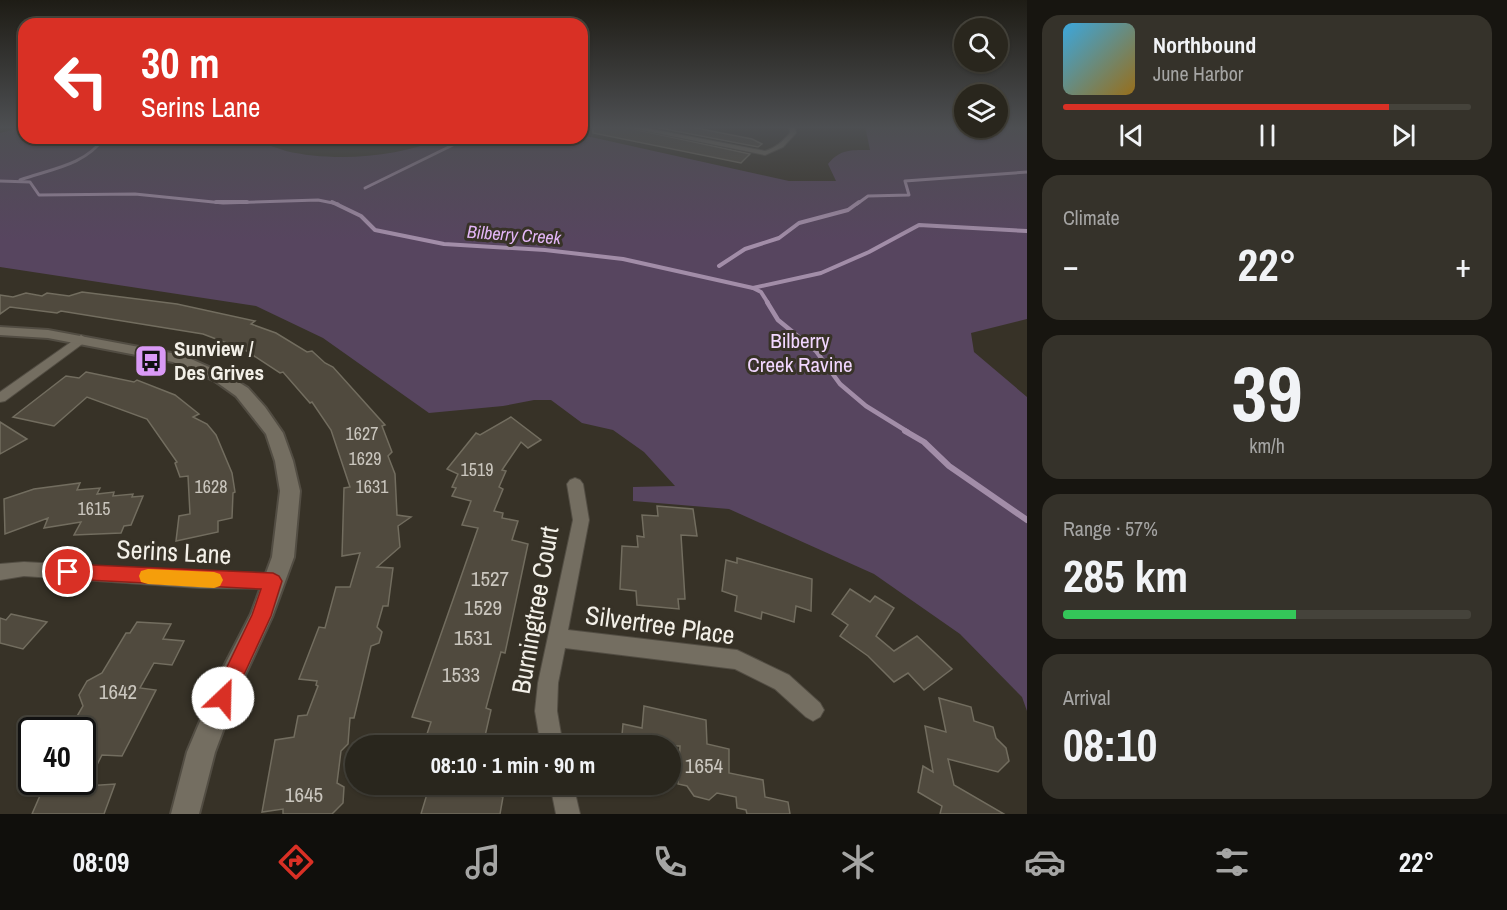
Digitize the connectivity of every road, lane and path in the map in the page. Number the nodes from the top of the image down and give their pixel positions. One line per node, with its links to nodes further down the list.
1 (0, 331): 2 (street)
2 (81, 339): 3 (street); 6 (street)
3 (0, 398)
4 (575, 484): 7 (street, Burningtree Court)
5 (0, 572): 6 (street, Serins Lane)
6 (273, 581): 11 (street)
7 (557, 638): 8 (street, Silvertree Place); 9 (street, Burningtree Court)
8 (813, 710)
9 (550, 735)
10 (564, 795): 12 (street)
11 (185, 814)
12 (568, 814)

